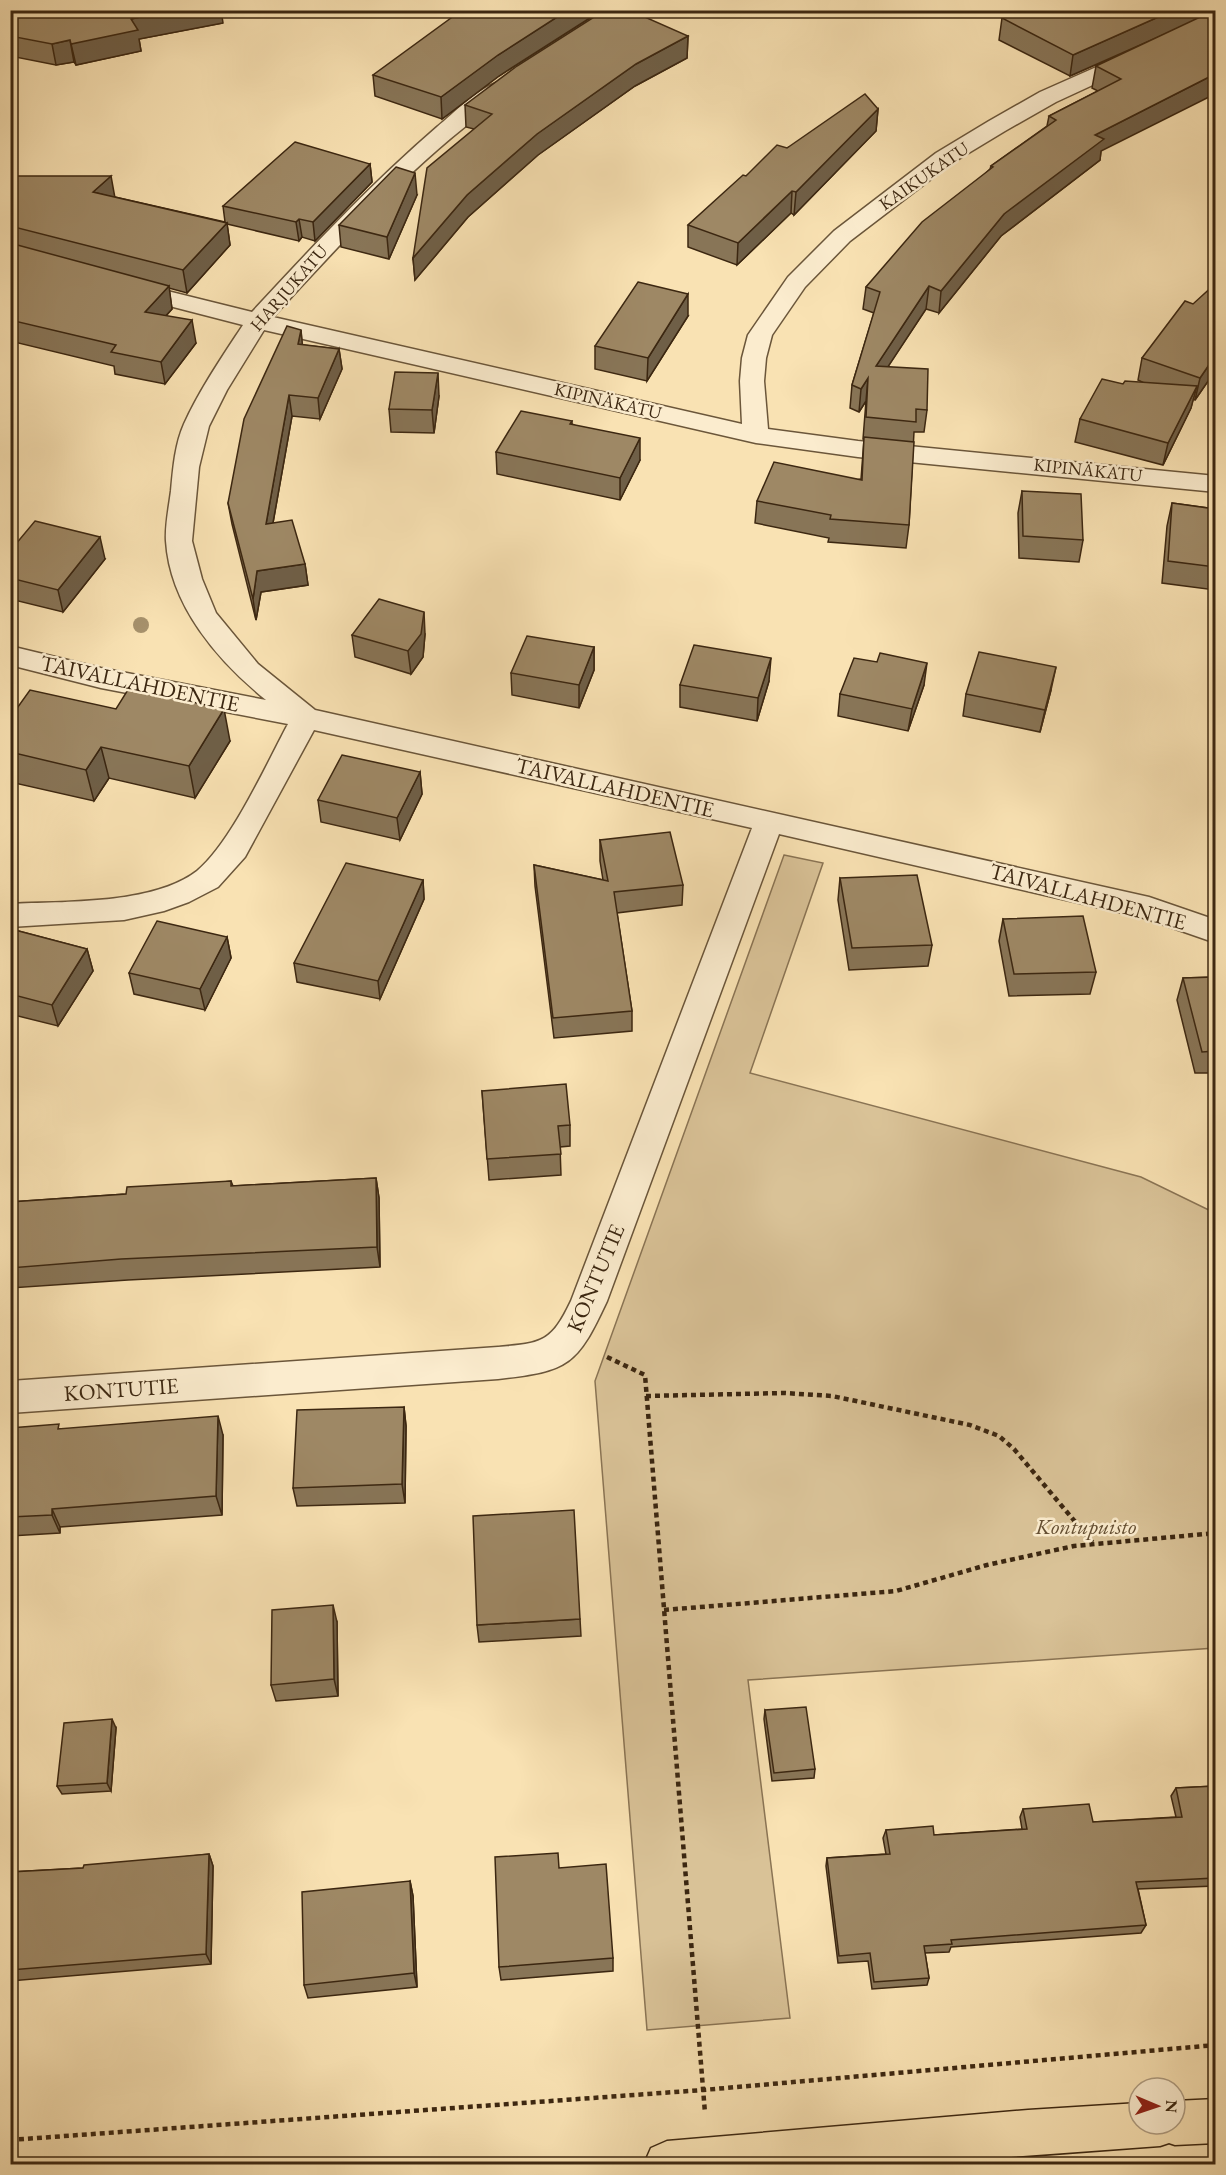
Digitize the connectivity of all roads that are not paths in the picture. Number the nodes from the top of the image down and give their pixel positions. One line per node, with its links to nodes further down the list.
1 (1215, 20): 5 (street, KAIKUKATU)
2 (520, 75): 4 (street, HARJUKATU)
3 (108, 283): 4 (street, KIPINÄKATU)
4 (257, 321): 5 (street, KIPINÄKATU); 8 (street, HARJUKATU)
5 (756, 435): 6 (street, KIPINÄKATU)
6 (1215, 484)
7 (10, 655): 8 (street, TAIVALLAHDENTIE)
8 (306, 718): 9 (street, TAIVALLAHDENTIE); 10 (street)
9 (769, 822): 11 (street, TAIVALLAHDENTIE); 12 (street, KONTUTIE)
10 (10, 916)
11 (1215, 932)
12 (10, 1397)
13 (1215, 2121): 14 (main road)
14 (1187, 2122)
15 (1127, 2126): 16 (main road)
16 (688, 2163)

